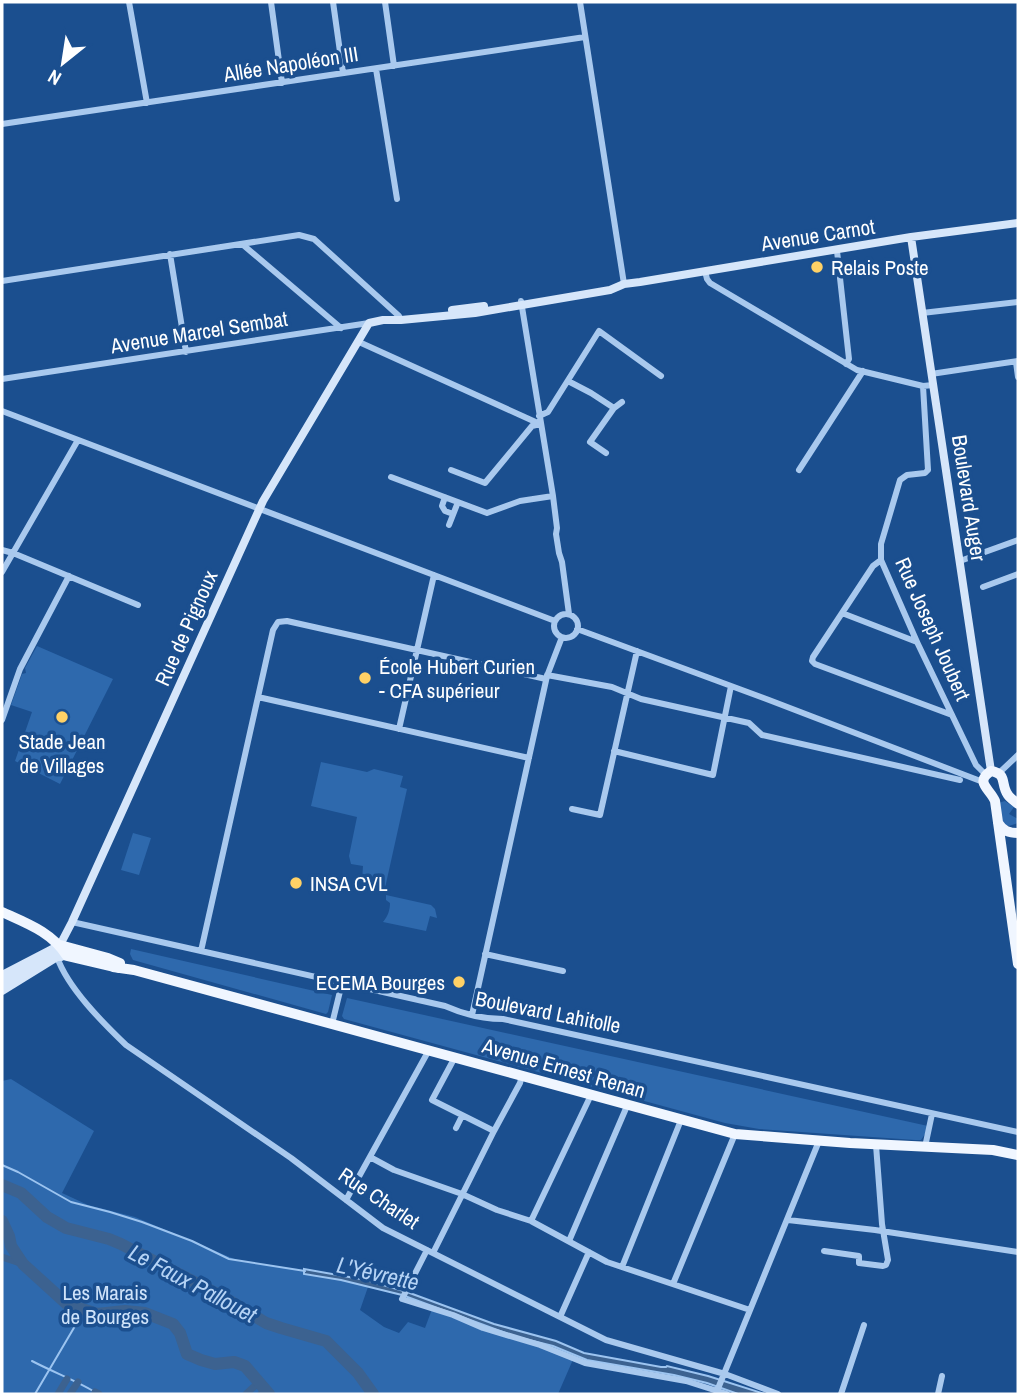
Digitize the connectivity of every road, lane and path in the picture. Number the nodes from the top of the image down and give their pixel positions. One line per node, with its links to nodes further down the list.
1 (129, 2): 11 (street)
2 (271, 2): 10 (street)
3 (333, 2): 9 (street)
4 (385, 2): 7 (street)
5 (580, 2): 6 (street)
6 (585, 37): 7 (street, Allée Napoléon III); 21 (street)
7 (394, 66): 8 (street, Allée Napoléon III)
8 (376, 68): 9 (street, Allée Napoléon III); 13 (street)
9 (343, 73): 10 (street, Allée Napoléon III)
10 (282, 83): 11 (street, Allée Napoléon III)
11 (147, 103): 12 (street, Allée Napoléon III)
12 (2, 124)
13 (397, 200)
14 (1018, 222): 15 (main road, Avenue Carnot)
15 (911, 237): 17 (main road, Avenue Carnot); 24 (main road, Boulevard Auger)
16 (242, 244): 18 (street); 25 (street); 27 (street)
17 (837, 251): 19 (main road, Avenue Carnot); 31 (street)
18 (170, 254): 20 (street); 29 (street)
19 (705, 271): 21 (main road, Avenue Carnot); 31 (street)
20 (2, 281)
21 (624, 284): 22 (main road, Avenue Carnot)
22 (521, 302): 25 (main road, Avenue Marcel Sembat); 43 (street)
23 (1018, 302): 24 (street)
24 (922, 313): 33 (main road, Boulevard Auger)
25 (400, 318): 26 (main road, Avenue Marcel Sembat)
26 (369, 323): 27 (street, Avenue Marcel Sembat); 28 (main road, Rue de Pignoux)
27 (341, 328): 29 (street, Avenue Marcel Sembat)
28 (359, 342): 43 (street); 52 (main road, Rue de Pignoux)
29 (186, 352): 36 (street, Avenue Marcel Sembat)
30 (1017, 361): 33 (street); 35 (street)
31 (846, 363): 32 (street)
32 (863, 371): 39 (street); 47 (street)
33 (931, 374): 38 (main road, Boulevard Auger)
34 (661, 376): 37 (street)
35 (1018, 377)
36 (5, 378)
37 (568, 381): 41 (street); 43 (street)
38 (933, 385): 39 (street); 59 (main road, Boulevard Auger)
39 (923, 386): 58 (street, Rue Joseph Joubert)
40 (622, 401): 41 (street)
41 (614, 408): 45 (street)
42 (2, 411): 44 (street)
43 (540, 420): 46 (street); 49 (street)
44 (78, 440): 52 (street); 57 (street)
45 (606, 453)
46 (451, 470)
47 (799, 470)
48 (391, 477): 50 (street)
49 (553, 496): 51 (street); 67 (street)
50 (445, 497): 51 (street); 53 (street)
51 (457, 502): 53 (street)
52 (259, 509): 62 (street); 93 (main road, Rue de Pignoux)
53 (453, 514): 54 (street)
54 (449, 525)
55 (1018, 540): 59 (street)
56 (2, 550): 57 (street)
57 (13, 553): 60 (street); 63 (street)
58 (881, 560): 66 (street); 71 (street, Rue Joseph Joubert)
59 (960, 561): 85 (main road, Boulevard Auger)
60 (2, 572)
61 (1018, 574): 64 (street)
62 (434, 575): 68 (street); 72 (street)
63 (69, 576): 65 (street); 80 (street)
64 (983, 587)
65 (138, 605)
66 (842, 613): 71 (street); 78 (street)
67 (569, 614): 68 (street); 69 (street)
68 (555, 621): 70 (street)
69 (578, 629): 70 (street); 73 (street)
70 (562, 637): 74 (street)
71 (917, 642): 78 (street, Rue Joseph Joubert)
72 (416, 650): 74 (street); 77 (street); 81 (street)
73 (637, 651): 75 (street); 76 (street)
74 (547, 677): 76 (street); 84 (street)
75 (732, 685): 79 (street); 85 (street)
76 (627, 694): 79 (street); 82 (street)
77 (258, 697): 81 (street); 95 (street)
78 (952, 715): 85 (street, Rue Joseph Joubert)
79 (725, 718): 82 (street); 86 (street)
80 (2, 720)
81 (399, 729): 84 (street)
82 (614, 751): 88 (street)
83 (1018, 754): 85 (street)
84 (529, 758): 96 (street)
85 (992, 772): 87 (main road); 89 (main road)
86 (960, 780)
87 (1018, 804)
88 (572, 809)
89 (998, 823): 90 (main road); 91 (main road)
90 (1018, 833): 91 (main road)
91 (1001, 847): 98 (main road)
92 (2, 912): 94 (main road)
93 (72, 922): 94 (main road, Rue de Pignoux); 95 (street, Boulevard Lahitolle)
94 (60, 945): 97 (main road); 99 (main road, Avenue Ernest Renan); 101 (main road); 103 (main road)
95 (201, 951): 102 (street, Boulevard Lahitolle)
96 (485, 954): 100 (street); 105 (street)
97 (62, 956): 99 (main road, Avenue Ernest Renan); 104 (main road); 127 (street, Rue Charlet)
98 (1018, 964)
99 (134, 970): 106 (main road, Avenue Ernest Renan)
100 (563, 971)
101 (2, 975)
102 (342, 983): 105 (street, Boulevard Lahitolle); 106 (street)
103 (2, 984)
104 (2, 991)
105 (472, 1015): 112 (street, Boulevard Lahitolle)
106 (332, 1024): 107 (main road, Avenue Ernest Renan)
107 (429, 1050): 108 (main road, Avenue Ernest Renan); 125 (street)
108 (455, 1057): 109 (main road, Avenue Ernest Renan); 113 (street)
109 (522, 1075): 110 (main road, Avenue Ernest Renan); 116 (street)
110 (591, 1095): 111 (main road, Avenue Ernest Renan); 129 (street)
111 (627, 1106): 114 (main road, Avenue Ernest Renan); 131 (street)
112 (932, 1114): 117 (street, Boulevard Lahitolle); 121 (street)
113 (462, 1115): 115 (street); 116 (street)
114 (681, 1120): 118 (main road, Avenue Ernest Renan); 136 (street)
115 (456, 1128)
116 (494, 1131): 126 (street)
117 (1018, 1132)
118 (735, 1134): 119 (main road, Avenue Ernest Renan); 137 (street)
119 (819, 1141): 120 (main road, Avenue Ernest Renan); 128 (street)
120 (876, 1144): 121 (main road, Avenue Ernest Renan); 130 (street)
121 (925, 1147): 123 (main road, Avenue Ernest Renan)
122 (1018, 1149): 123 (main road, Avenue Ernest Renan)
123 (993, 1150): 124 (main road, Avenue Ernest Renan)
124 (1018, 1155)
125 (370, 1157): 126 (street); 127 (street)
126 (461, 1194): 129 (street); 132 (street)
127 (346, 1200): 132 (street, Rue Charlet)
128 (788, 1220): 130 (street); 138 (street)
129 (531, 1221): 131 (street)
130 (883, 1231): 133 (street); 135 (street)
131 (569, 1241): 134 (street)
132 (430, 1251): 139 (street, Rue Charlet); 143 (street)
133 (824, 1251)
134 (589, 1252): 136 (street); 139 (street)
135 (1018, 1252)
136 (622, 1267): 137 (street)
137 (673, 1284): 138 (street)
138 (750, 1310): 141 (street)
139 (560, 1317): 141 (street, Rue Charlet)
140 (864, 1325): 146 (street)
141 (723, 1376): 143 (street); 145 (street, Rue Charlet)
142 (942, 1376): 147 (street)
143 (717, 1390): 144 (street)
144 (727, 1394)
145 (778, 1394)
146 (841, 1394)
147 (938, 1394)

